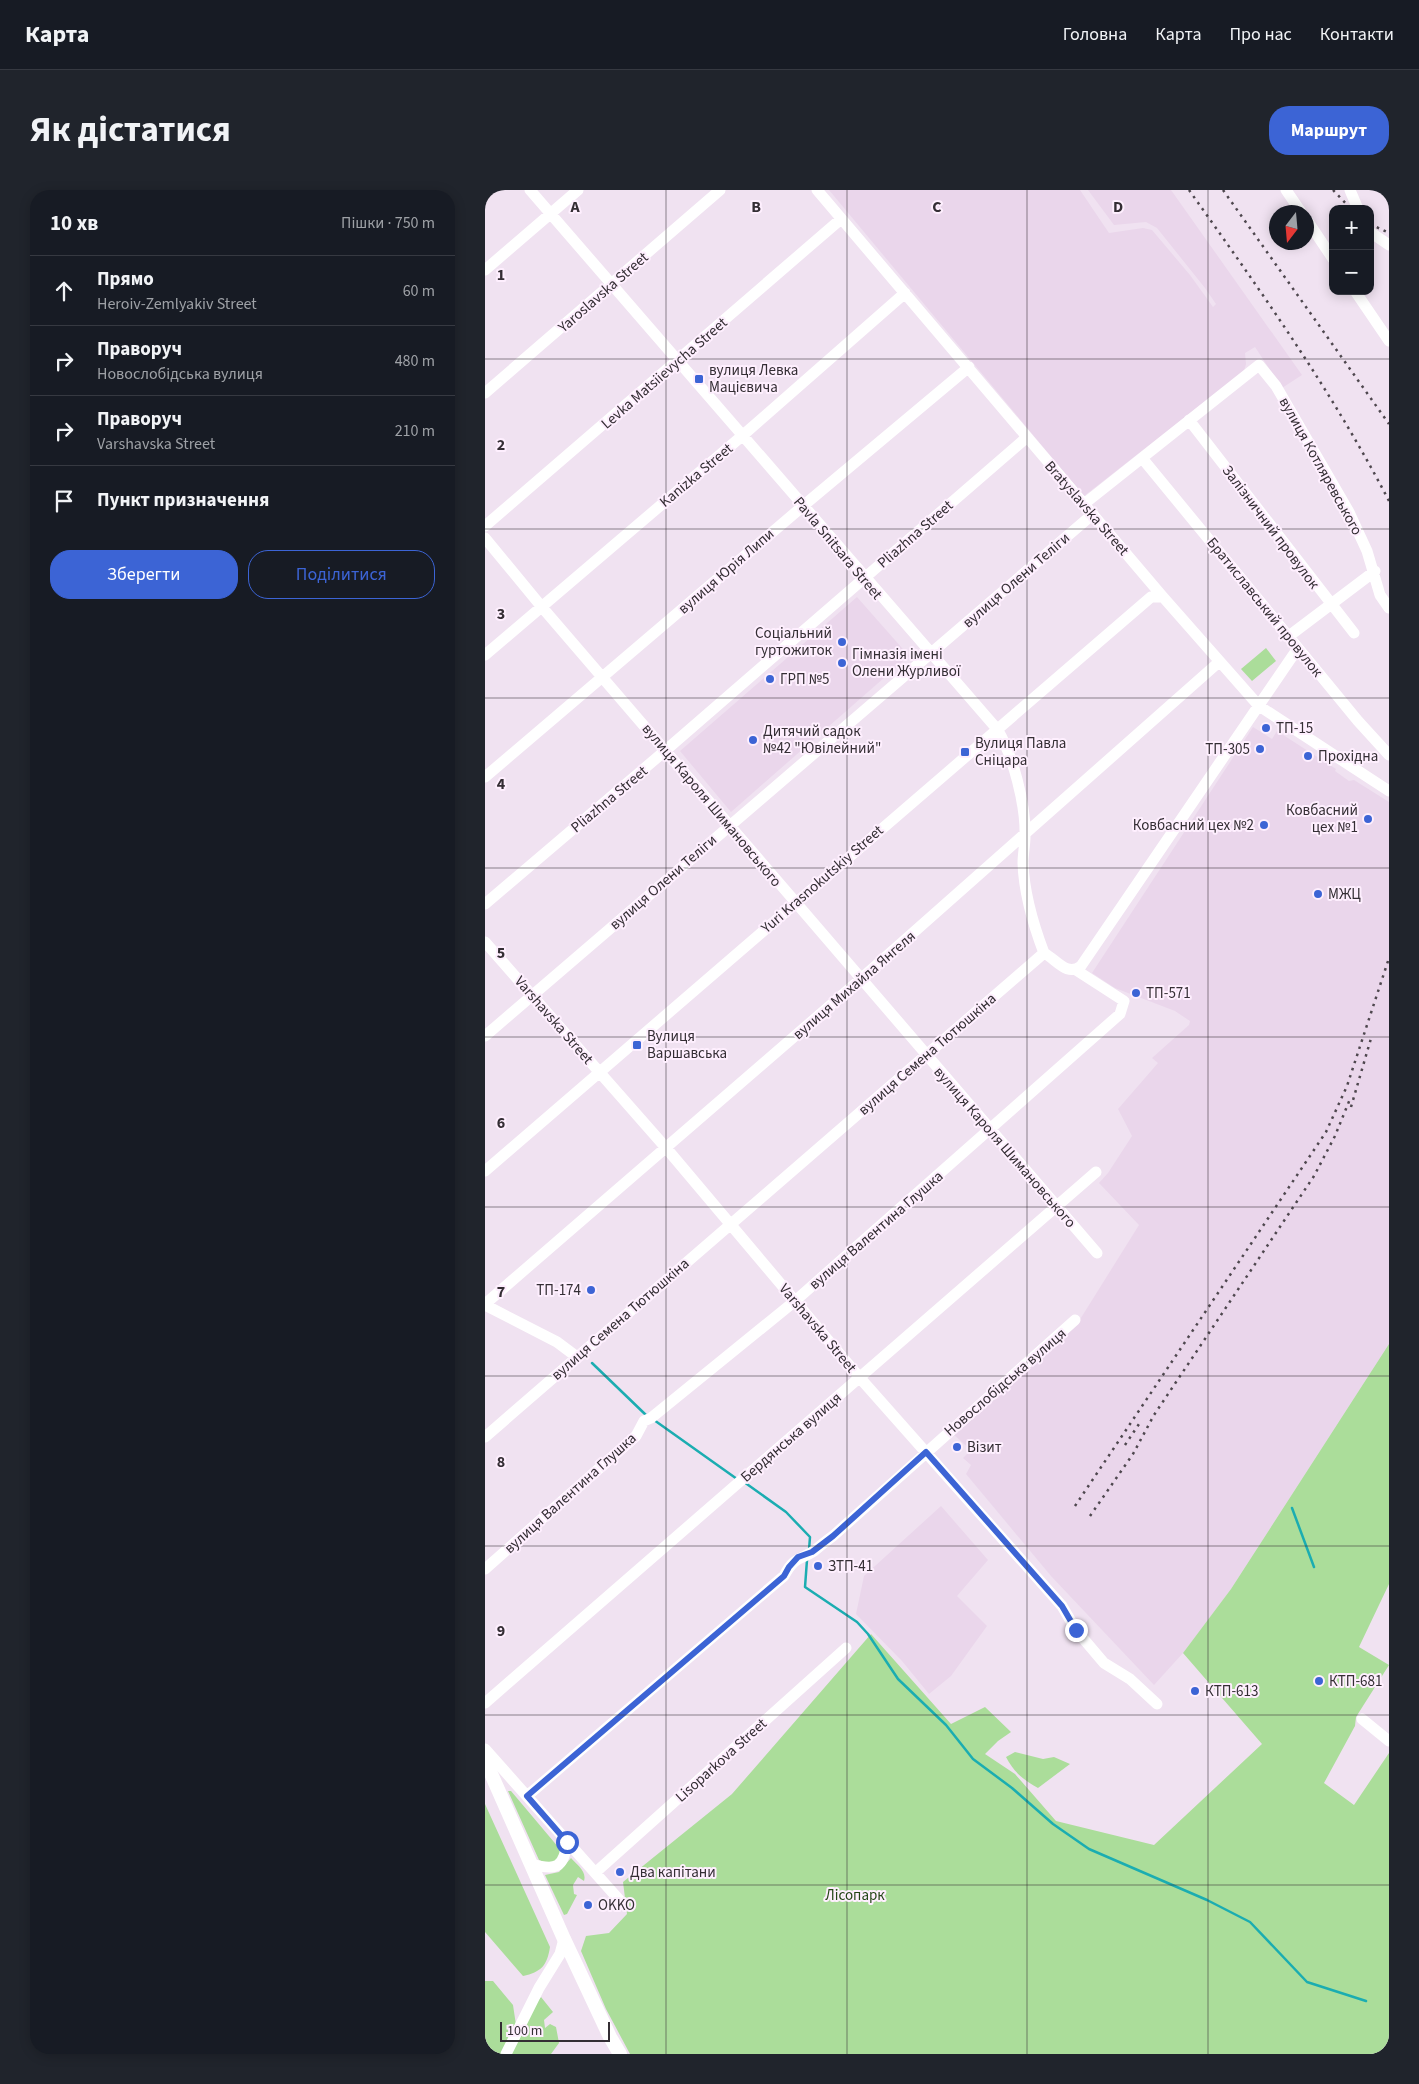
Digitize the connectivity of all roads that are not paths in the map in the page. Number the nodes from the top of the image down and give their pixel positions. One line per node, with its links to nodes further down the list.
1 (530, 190): 9 (street, Pavla Snitsara Street)
2 (578, 190): 9 (street)
3 (720, 190): 16 (street, Yaroslavska Street)
4 (817, 190): 10 (street, Bratyslavska Street)
5 (1286, 190): 7 (street)
6 (1351, 190): 8 (street)
7 (1296, 205)
8 (1357, 205)
9 (550, 214): 15 (street); 16 (street, Pavla Snitsara Street)
10 (841, 219): 17 (street, Bratyslavska Street); 20 (street, Levka Matsiievycha Street)
11 (1314, 230): 14 (street)
12 (1374, 235): 13 (street)
13 (1389, 245)
14 (1329, 253)
15 (485, 270)
16 (612, 284): 20 (street, Pavla Snitsara Street); 22 (street, Yaroslavska Street)
17 (905, 293): 21 (street, Bratyslavska Street); 24 (street, Kanizka Street)
18 (1358, 295): 19 (street)
19 (1389, 341)
20 (677, 362): 24 (street, Pavla Snitsara Street); 30 (street, Levka Matsiievycha Street)
21 (969, 367): 25 (street, Bratyslavska Street); 28 (street, вулиця Юрія Липи)
22 (485, 393)
23 (1189, 420): 26 (street); 32 (street, вулиця Котляревського); 35 (street, Залізничний провулок)
24 (742, 436): 28 (street, Pavla Snitsara Street); 36 (street, Kanizka Street)
25 (1026, 438): 27 (street, Bratyslavska Street); 33 (street, Pliazhna Street)
26 (1142, 458): 27 (street); 39 (street, Братиславський провулок)
27 (1084, 504): 29 (street, Bratyslavska Street)
28 (803, 506): 33 (street, Pavla Snitsara Street); 44 (street, вулиця Юрія Липи)
29 (1093, 514): 34 (street, Bratyslavska Street); 41 (street, вулиця Олени Теліги)
30 (485, 526)
31 (485, 538): 36 (street, вулиця Кароля Шимановського)
32 (1375, 571): 35 (street); 37 (street, вулиця Котляревського)
33 (864, 579): 41 (street, Pavla Snitsara Street); 47 (street, Pliazhna Street)
34 (1163, 597): 43 (street, Bratyslavska Street); 46 (street, Yuri Krasnokutskiy Street)
35 (1331, 604): 38 (street, Залізничний провулок); 39 (street)
36 (541, 606): 42 (street, Kanizka Street); 44 (street, вулиця Кароля Шимановського)
37 (1389, 608)
38 (1354, 633)
39 (1289, 636): 40 (street, Братиславський провулок)
40 (1298, 648): 45 (street); 48 (street, Братиславський провулок)
41 (930, 654): 46 (street, Pavla Snitsara Street); 51 (street, вулиця Олени Теліги)
42 (485, 655)
43 (1219, 662): 45 (street, Bratyslavska Street); 52 (street, вулиця Михайла Янгеля)
44 (602, 677): 47 (street, вулиця Кароля Шимановського); 49 (street, вулиця Юрія Липи)
45 (1259, 706): 50 (street, Bratyslavska Street); 57 (street)
46 (997, 729): 52 (street, Pavla Snitsara Street); 53 (street, Yuri Krasnokutskiy Street)
47 (666, 750): 51 (street, вулиця Кароля Шимановського); 54 (street, Pliazhna Street)
48 (1389, 755)
49 (485, 778)
50 (1389, 792)
51 (729, 825): 53 (street, вулиця Кароля Шимановського); 59 (street, вулиця Олени Теліги)
52 (1025, 836): 56 (street, Pavla Snitsara Street); 58 (street, вулиця Михайла Янгеля)
53 (795, 902): 58 (street, вулиця Кароля Шимановського); 62 (street, Yuri Krasnokutskiy Street)
54 (485, 904)
55 (485, 942): 59 (street, Varshavska Street)
56 (1044, 953): 57 (street); 61 (street, вулиця Семена Тютюшкіна)
57 (1076, 970): 63 (street, вулиця Валентина Глушка)
58 (862, 978): 61 (street, вулиця Кароля Шимановського); 64 (street, вулиця Михайла Янгеля)
59 (532, 996): 60 (street, вулиця Олени Теліги); 62 (street, Varshavska Street)
60 (485, 1036)
61 (926, 1054): 63 (street, вулиця Кароля Шимановського); 68 (street, вулиця Семена Тютюшкіна)
62 (599, 1072): 64 (street, Varshavska Street); 65 (street, Yuri Krasnokutskiy Street)
63 (991, 1129): 67 (street, вулиця Кароля Шимановського); 70 (street, вулиця Валентина Глушка)
64 (667, 1149): 68 (street, Varshavska Street); 71 (street, вулиця Михайла Янгеля)
65 (485, 1171)
66 (1096, 1172): 67 (street, Бердянська вулиця)
67 (1055, 1206): 69 (street, вулиця Кароля Шимановського); 74 (street, Бердянська вулиця)
68 (730, 1224): 70 (street, Varshavska Street); 73 (street, вулиця Семена Тютюшкіна)
69 (1097, 1253)
70 (795, 1301): 74 (street, Varshavska Street); 77 (street, вулиця Валентина Глушка)
71 (485, 1304): 73 (street)
72 (1075, 1320): 76 (street, Новослобідська вулиця)
73 (577, 1357): 75 (street, вулиця Семена Тютюшкіна)
74 (860, 1378): 76 (street, Varshavska Street); 79 (street, Бердянська вулиця)
75 (485, 1437)
76 (926, 1452): 80 (street, Varshavska Street); 85 (street, Новослобідська вулиця)
77 (485, 1569)
78 (846, 1648): 88 (street, Lisoparkova Street)
79 (485, 1703)
80 (1157, 1704)
81 (1361, 1718): 82 (street)
82 (1389, 1741)
83 (485, 1749): 85 (street)
84 (485, 1760): 87 (main road)
85 (527, 1796): 86 (street)
86 (567, 1842): 87 (street); 88 (street)
87 (531, 1864): 90 (main road)
88 (595, 1872): 89 (street)
89 (621, 1903)
90 (564, 1939): 91 (street); 92 (main road)
91 (505, 2054)
92 (620, 2054)

